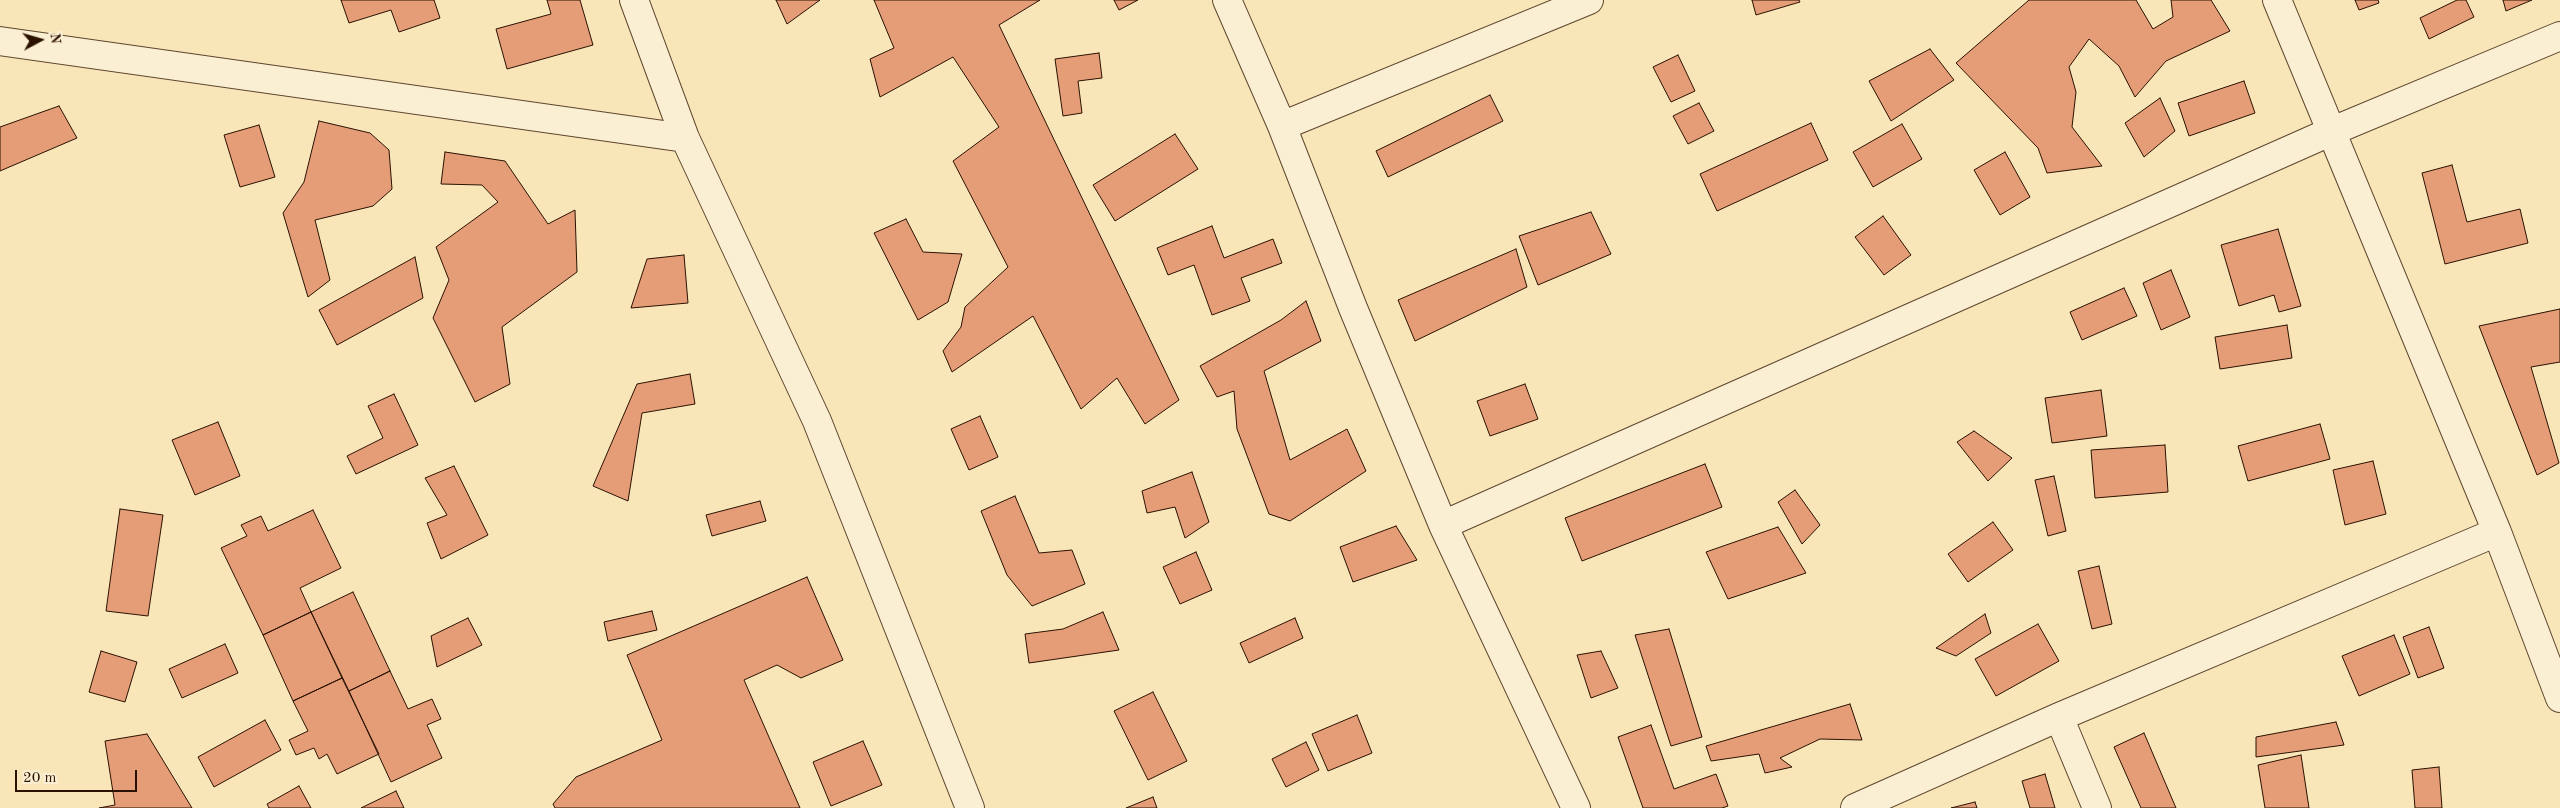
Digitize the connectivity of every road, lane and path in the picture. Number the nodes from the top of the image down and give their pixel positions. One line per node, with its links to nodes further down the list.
1 (634, 0): 9 (street)
2 (1227, 0): 7 (street)
3 (1589, 0): 7 (street)
4 (2277, 0): 8 (street)
5 (2560, 36): 8 (street)
6 (0, 41): 9 (street)
7 (1282, 126): 10 (street)
8 (2330, 132): 10 (street); 11 (street)
9 (684, 138): 14 (street)
10 (1443, 525): 15 (street)
11 (2498, 532): 12 (street); 13 (street)
12 (2560, 698)
13 (2059, 717): 16 (street); 17 (street)
14 (970, 808)
15 (1576, 808)
16 (1855, 808)
17 (2097, 808)

